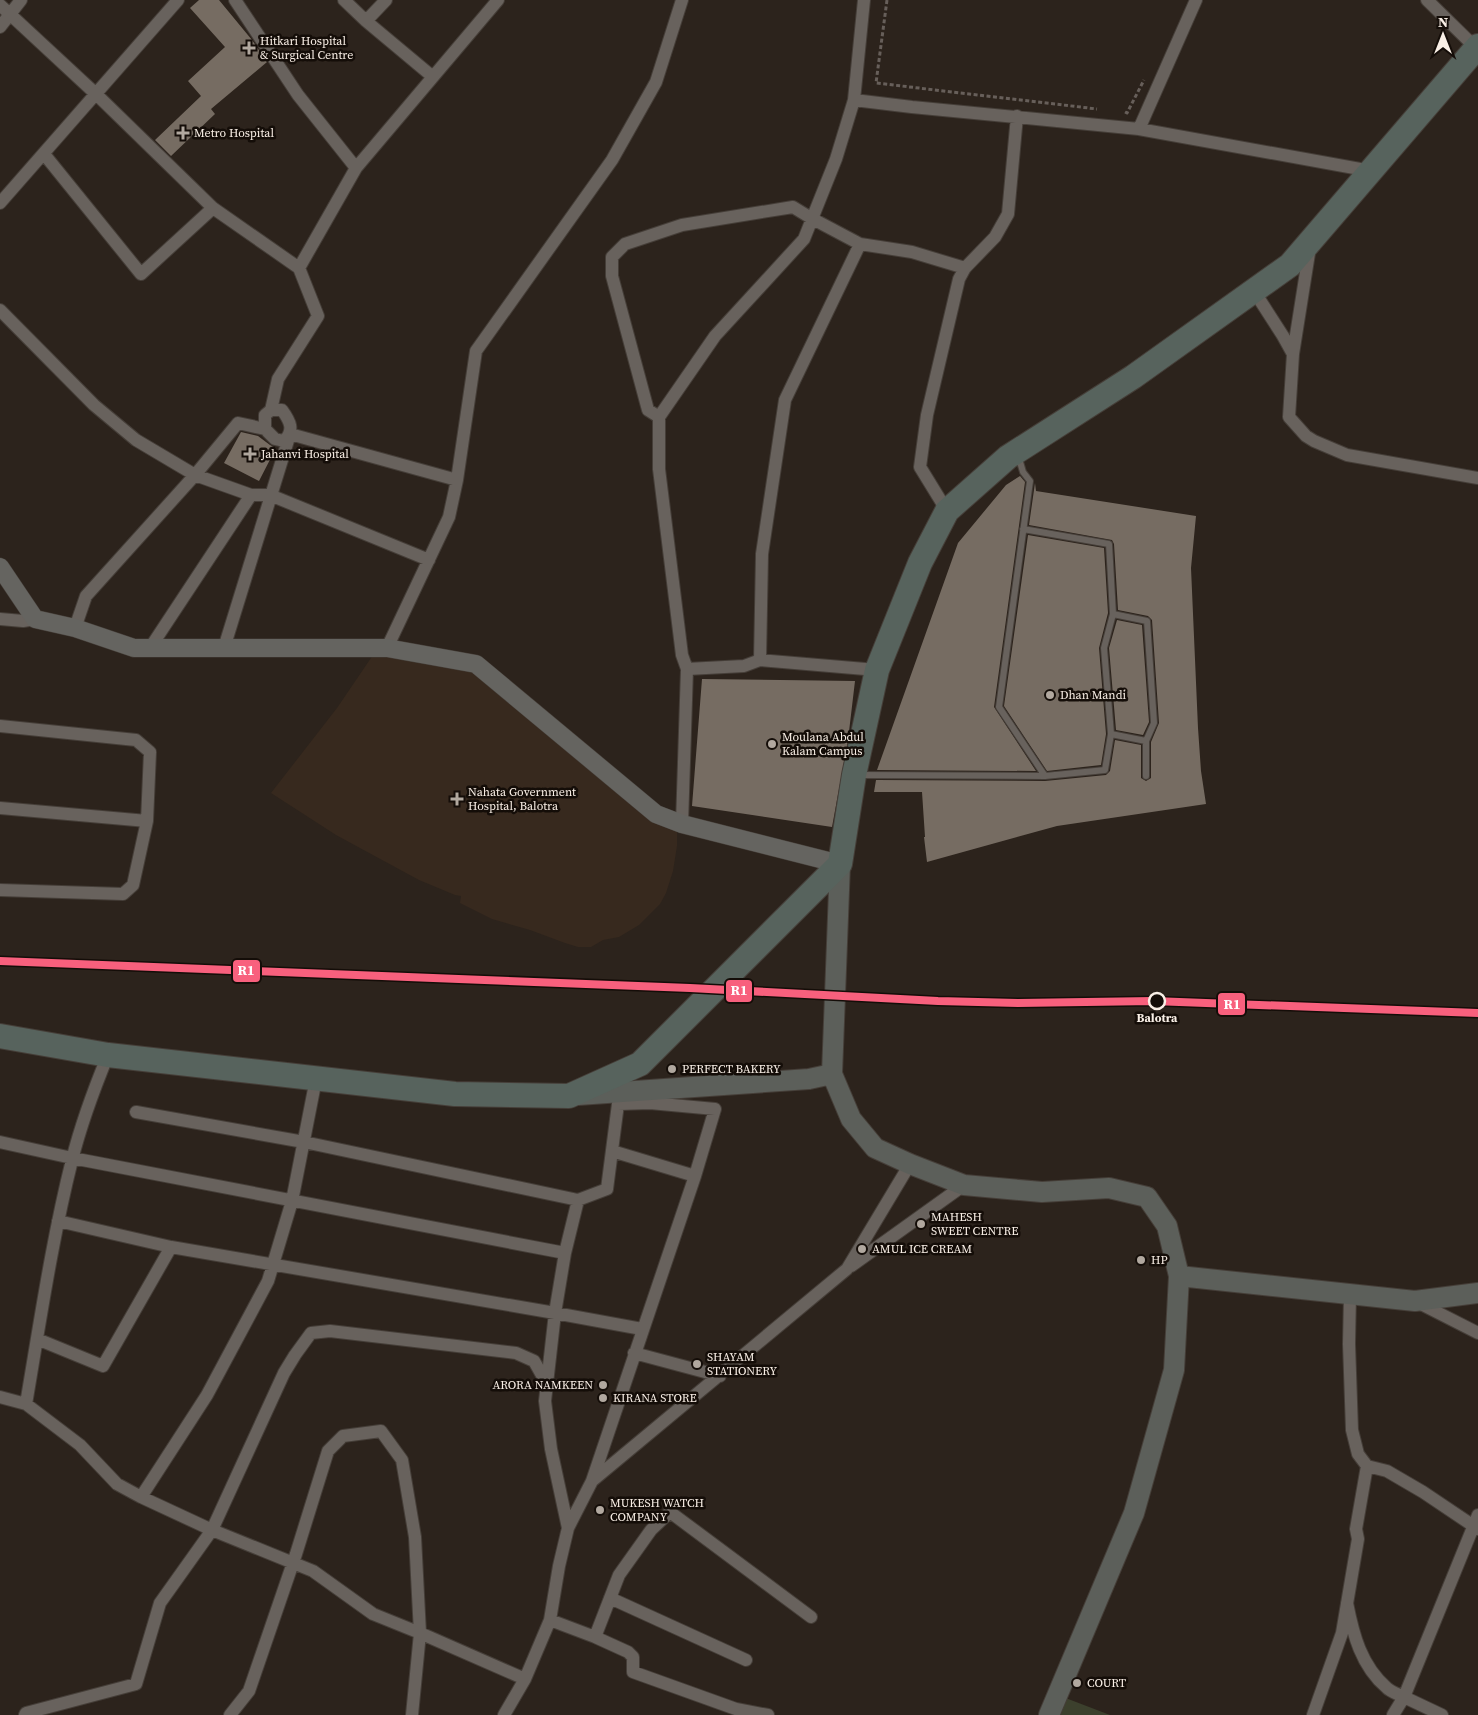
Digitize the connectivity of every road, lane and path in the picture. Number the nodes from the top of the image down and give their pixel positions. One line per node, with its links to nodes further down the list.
1 (21, 0): 13 (street)
2 (178, 0): 19 (street)
3 (235, 0): 26 (street)
4 (344, 0): 14 (street)
5 (386, 0): 14 (street)
6 (498, 0): 17 (street)
7 (682, 0): 45 (street)
8 (887, 0): 21 (path)
9 (1196, 0): 24 (street)
10 (1427, 0): 16 (street)
11 (860, 1): 20 (street)
12 (0, 5): 13 (street)
13 (11, 15): 15 (street); 19 (street)
14 (366, 21): 17 (street)
15 (0, 27)
16 (1477, 47): 27 (highway)
17 (433, 77): 26 (street)
18 (1145, 77): 22 (path)
19 (97, 94): 25 (street); 29 (street)
20 (854, 100): 23 (street); 30 (street)
21 (1098, 109)
22 (1118, 112)
23 (1017, 116): 24 (street); 34 (street)
24 (1139, 130): 27 (street)
25 (44, 154): 28 (street); 29 (street)
26 (356, 168): 33 (street)
27 (1371, 170): 31 (highway)
28 (0, 203)
29 (213, 208): 33 (street)
30 (811, 218): 32 (street); 39 (street); 39 (street)
31 (1311, 241): 35 (highway); 37 (street)
32 (860, 244): 34 (street); 59 (street)
33 (299, 268): 38 (street)
34 (966, 268): 48 (street)
35 (1254, 291): 37 (street); 42 (highway)
36 (0, 310): 43 (street)
37 (1293, 354): 44 (street)
38 (271, 410): 40 (street); 41 (street)
39 (658, 417): 60 (street)
40 (265, 430): 41 (street); 43 (street)
41 (290, 434): 45 (street); 47 (street)
42 (1017, 451): 48 (highway); 49 (lane)
43 (195, 475): 46 (street); 55 (street)
44 (1478, 478)
45 (457, 480): 50 (street)
46 (251, 494): 47 (street); 56 (street)
47 (270, 495): 50 (street); 57 (street)
48 (947, 511): 61 (highway)
49 (1023, 529): 52 (lane); 66 (lane)
50 (429, 560): 58 (street)
51 (0, 567): 54 (street)
52 (1113, 614): 63 (lane); 64 (lane)
53 (0, 619): 54 (street)
54 (35, 619): 55 (street)
55 (75, 628): 56 (street)
56 (150, 648): 57 (street)
57 (224, 648): 58 (street)
58 (387, 648): 70 (street)
59 (760, 660): 60 (street); 61 (street)
60 (687, 669): 70 (street)
61 (877, 670): 65 (highway)
62 (0, 726): 69 (street)
63 (1112, 734): 64 (lane); 66 (lane)
64 (1146, 741): 67 (lane)
65 (854, 775): 66 (lane); 71 (highway)
66 (1045, 776)
67 (1146, 776)
68 (0, 808): 69 (street)
69 (147, 821): 72 (street)
70 (682, 824): 71 (street)
71 (840, 864): 75 (main road); 77 (highway)
72 (0, 890)
73 (1, 1040): 74 (highway)
74 (108, 1055): 76 (highway); 82 (street)
75 (832, 1074): 77 (main road); 83 (main road)
76 (316, 1078): 77 (highway); 80 (street)
77 (569, 1096)
78 (136, 1112): 80 (street)
79 (0, 1142): 82 (street)
80 (304, 1142): 86 (street); 87 (street)
81 (612, 1151): 84 (street); 84 (street); 86 (street)
82 (72, 1158): 87 (street); 88 (street)
83 (910, 1164): 85 (main road); 92 (street)
84 (695, 1176): 98 (street)
85 (964, 1185): 92 (street); 93 (main road)
86 (578, 1200): 90 (street)
87 (292, 1201): 90 (street); 91 (street)
88 (58, 1221): 89 (street); 100 (street)
89 (171, 1247): 91 (street); 100 (street)
90 (565, 1254): 97 (street)
91 (272, 1265): 97 (street); 108 (street)
92 (847, 1269): 102 (street)
93 (1179, 1276): 95 (main road); 127 (main road)
94 (1478, 1293): 96 (main road)
95 (1350, 1294): 96 (main road); 106 (street)
96 (1415, 1302): 99 (street)
97 (555, 1313): 98 (street); 103 (street)
98 (642, 1330): 101 (street)
99 (1478, 1333)
100 (37, 1339): 105 (street)
101 (634, 1353): 102 (street); 107 (street)
102 (720, 1376): 107 (street)
103 (547, 1384): 110 (street); 111 (street)
104 (0, 1397): 105 (street)
105 (26, 1404): 108 (street)
106 (1367, 1466): 109 (street); 114 (street)
107 (592, 1481): 110 (street)
108 (141, 1498): 111 (street)
109 (1476, 1523): 121 (street)
110 (568, 1528): 116 (street)
111 (212, 1530): 112 (street); 122 (street)
112 (292, 1562): 117 (street); 117 (street); 123 (street)
113 (610, 1598): 115 (street); 118 (street); 119 (street)
114 (1347, 1603): 121 (street); 128 (street)
115 (811, 1617)
116 (550, 1620): 118 (street); 120 (street)
117 (420, 1633): 120 (street); 124 (street)
118 (595, 1637): 126 (street)
119 (746, 1660)
120 (525, 1679): 125 (street)
121 (1404, 1697): 129 (street); 130 (street)
122 (25, 1715)
123 (230, 1715)
124 (412, 1715)
125 (504, 1715)
126 (768, 1715)
127 (1049, 1715)
128 (1313, 1715)
129 (1393, 1715)
130 (1442, 1715)

